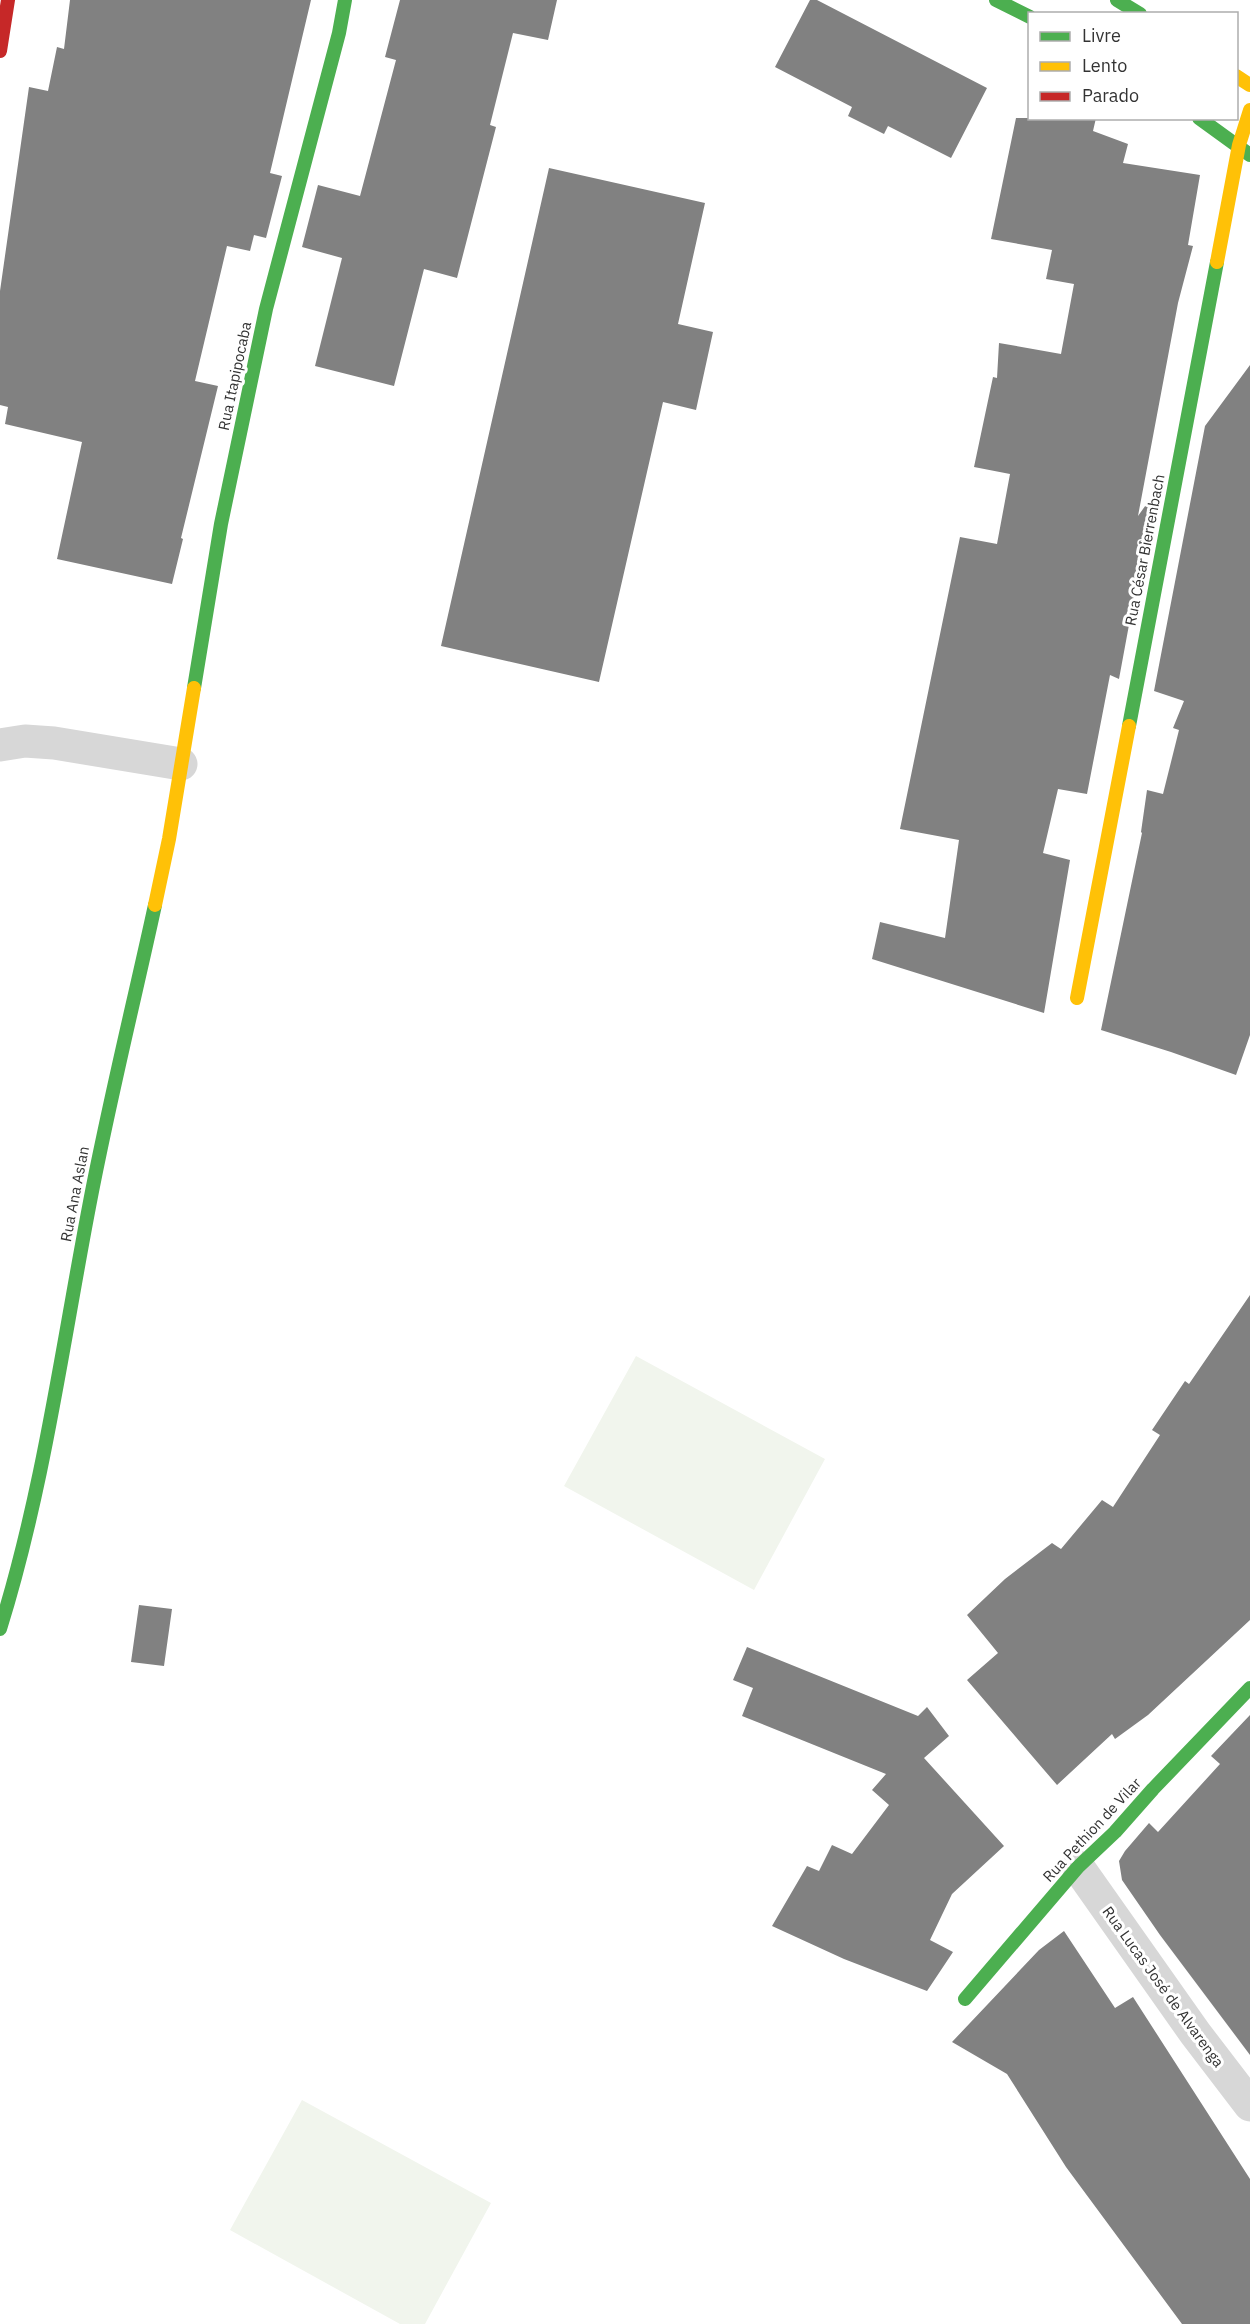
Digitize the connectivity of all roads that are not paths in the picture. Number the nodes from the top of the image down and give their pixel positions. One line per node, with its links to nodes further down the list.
1 (8, 0): 7 (street)
2 (345, 0): 12 (street, Rua Itapipocaba)
3 (996, 0): 6 (street)
4 (1117, 0): 5 (street)
5 (1137, 12)
6 (1028, 16)
7 (0, 51)
8 (1250, 110): 10 (street, Rua César Bierrenbach)
9 (1201, 120): 10 (street)
10 (1245, 150): 13 (street, Rua César Bierrenbach)
11 (0, 745): 12 (street)
12 (181, 764): 14 (street, Rua Ana Aslan)
13 (1077, 998)
14 (6, 1587): 15 (street, Rua Ana Aslan)
15 (0, 1629)
16 (1250, 1688): 17 (street, Rua Pethion de Vilar)
17 (1078, 1867): 18 (street, Rua Pethion de Vilar); 19 (street, Rua Lucas José de Alvarenga)
18 (965, 2000)
19 (1250, 2105)

